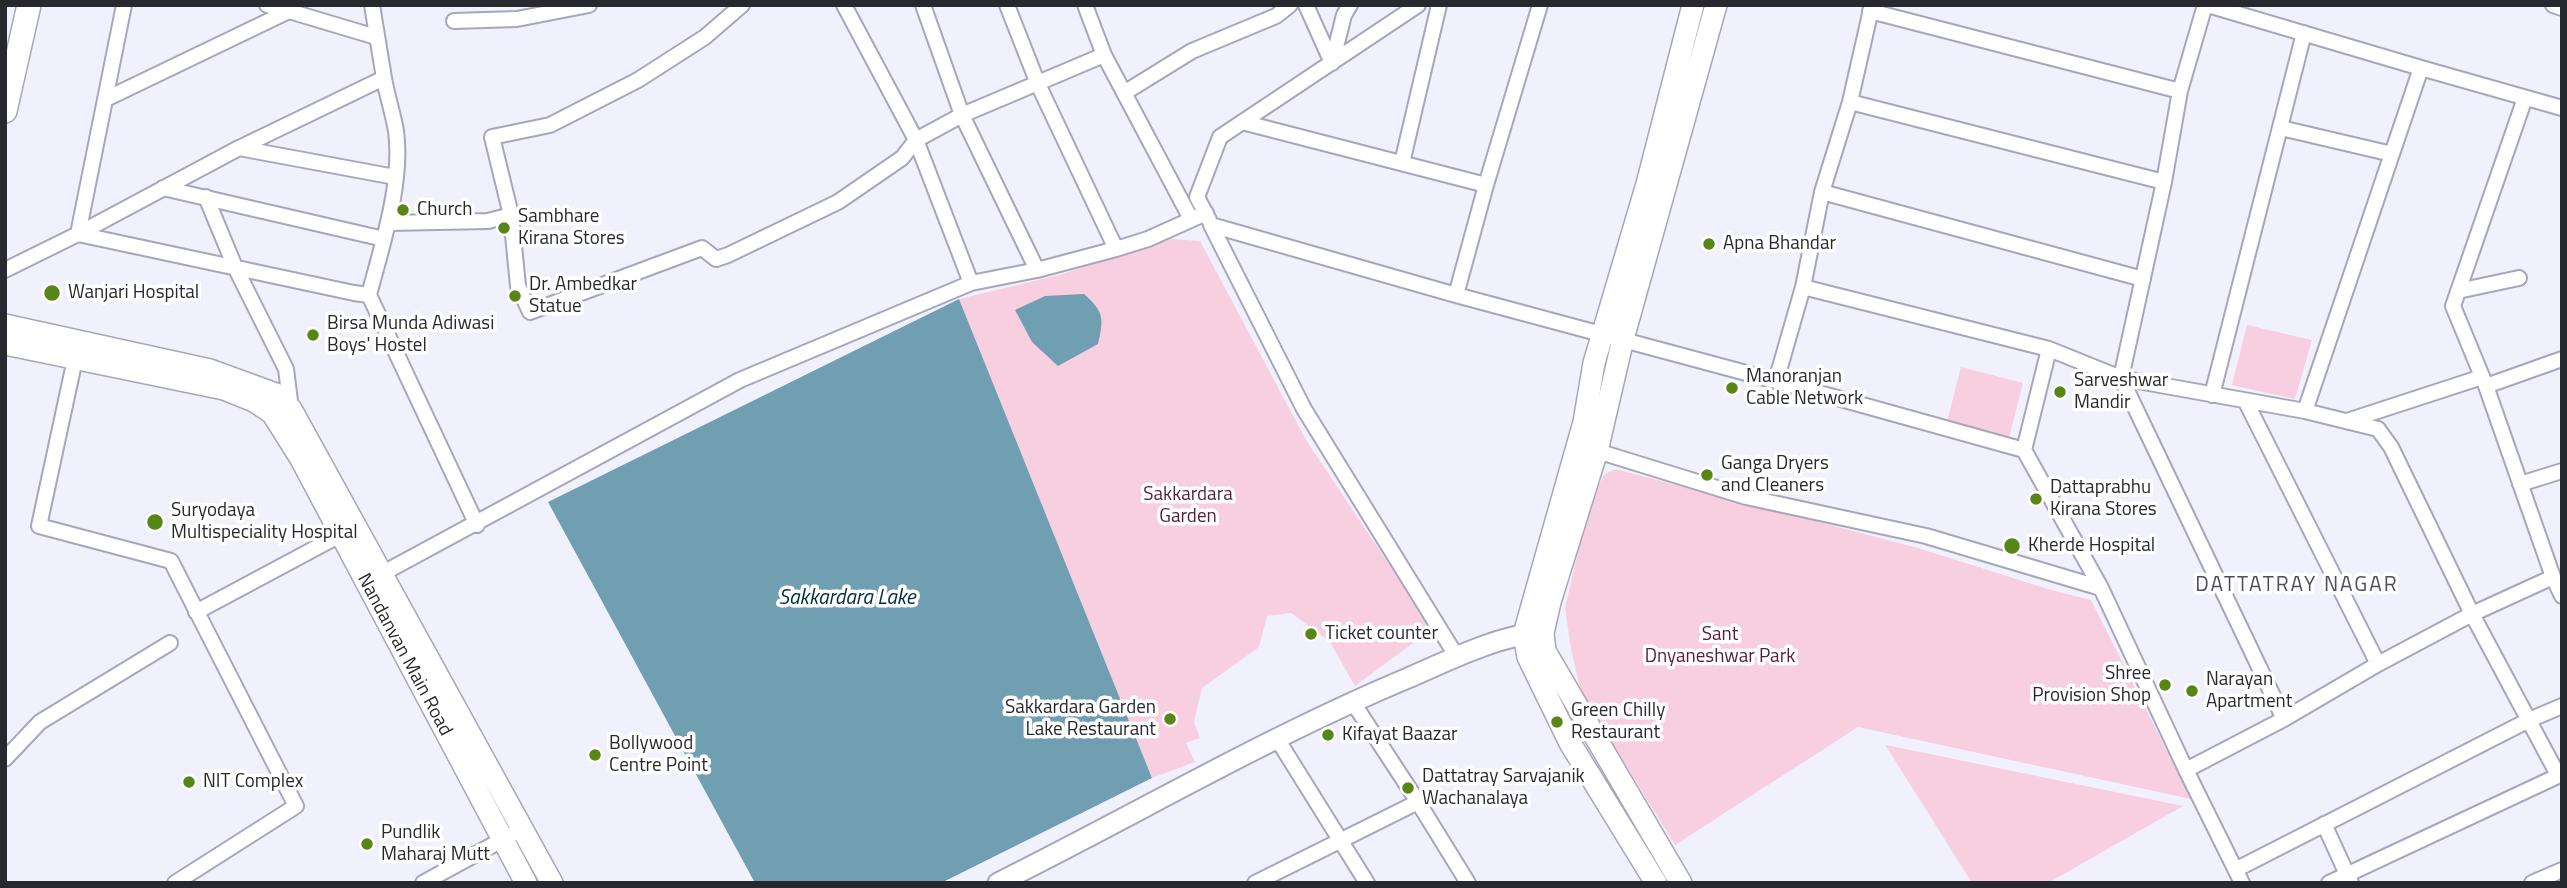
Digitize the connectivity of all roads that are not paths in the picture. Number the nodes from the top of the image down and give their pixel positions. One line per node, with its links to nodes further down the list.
1 (29, 5): 39 (main road)
2 (124, 5): 36 (street)
3 (267, 5): 24 (street)
4 (372, 5): 27 (street)
5 (589, 5): 21 (street)
6 (742, 5): 53 (street)
7 (844, 5): 43 (street)
8 (923, 5): 40 (street)
9 (1007, 5): 32 (street)
10 (1085, 5): 28 (street)
11 (1290, 5): 34 (street)
12 (1306, 5): 29 (street)
13 (1350, 5): 29 (street)
14 (1418, 5): 29 (street)
15 (1439, 5): 46 (street)
16 (1540, 5): 49 (street)
17 (1693, 5): 71 (main road)
18 (1716, 5): 71 (main road)
19 (2206, 5): 26 (street); 33 (street)
20 (2553, 5): 23 (street)
21 (561, 8): 25 (street)
22 (1871, 8): 33 (street); 37 (street)
23 (2562, 8)
24 (297, 10): 27 (street); 36 (street)
25 (454, 21)
26 (2304, 33): 30 (street); 42 (street)
27 (376, 37): 31 (street)
28 (1104, 55): 32 (street); 34 (street)
29 (1332, 63): 41 (street)
30 (2421, 68): 35 (street); 45 (street)
31 (384, 78): 44 (street); 47 (street)
32 (1038, 84): 40 (street); 59 (street)
33 (2180, 91): 48 (street)
34 (1124, 93): 54 (street)
35 (2525, 98): 38 (street); 67 (street)
36 (106, 99): 57 (street)
37 (1850, 102): 48 (street); 51 (street)
38 (2562, 108)
39 (5, 111)
40 (962, 115): 43 (street); 62 (street)
41 (1242, 122): 46 (street); 55 (street)
42 (2281, 128): 45 (street); 79 (street)
43 (916, 140): 53 (street); 65 (street)
44 (239, 148): 47 (street); 50 (street)
45 (2392, 154): 82 (street)
46 (1402, 163): 49 (street)
47 (395, 177): 56 (street)
48 (2164, 182): 64 (street)
49 (1486, 185): 69 (street)
50 (163, 188): 52 (street); 57 (street)
51 (1822, 192): 64 (street); 66 (street)
52 (206, 197): 58 (street); 60 (street)
53 (512, 215): 56 (street)
54 (1191, 219): 55 (street); 59 (street)
55 (1208, 219): 69 (street); 99 (street)
56 (389, 223): 58 (street)
57 (78, 234): 60 (street); 61 (street)
58 (384, 239): 68 (street)
59 (1116, 249): 62 (street)
60 (236, 267): 68 (street); 81 (street)
61 (5, 270)
62 (1037, 270): 65 (street)
63 (2519, 278): 67 (street)
64 (2143, 279): 76 (street)
65 (971, 283): 88 (street)
66 (1803, 287): 73 (street); 77 (street)
67 (2458, 290): 78 (street)
68 (369, 295): 88 (street)
69 (1456, 295): 71 (street)
70 (5, 325): 81 (main road)
71 (1613, 336): 77 (street); 85 (main road); 89 (main road)
72 (5, 344): 74 (main road, Nandanvan Main Road)
73 (2049, 349): 76 (street); 84 (street)
74 (75, 359): 90 (main road, Nandanvan Main Road); 95 (street)
75 (2562, 359): 78 (street)
76 (2121, 378): 79 (street); 103 (street)
77 (1776, 381): 84 (street)
78 (2484, 381): 83 (street); 87 (street)
79 (2212, 394): 80 (street)
80 (2246, 402): 82 (street); 100 (street)
81 (291, 409): 91 (main road)
82 (2305, 411): 83 (street)
83 (2346, 421): 96 (street)
84 (2024, 450): 93 (street)
85 (1597, 451): 89 (main road); 93 (street)
86 (2562, 471): 87 (street)
87 (2520, 484): 92 (street)
88 (477, 525): 91 (street)
89 (1563, 526): 97 (main road)
90 (340, 535): 91 (main road, Nandanvan Main Road); 95 (street)
91 (374, 578): 111 (main road); 112 (main road, Nandanvan Main Road)
92 (2553, 578): 94 (street); 96 (street)
93 (2101, 588): 107 (street)
94 (2562, 596)
95 (197, 612): 116 (street)
96 (2472, 614): 100 (street); 104 (street)
97 (1534, 634): 99 (street); 127 (main road); 128 (main road)
98 (170, 643): 106 (street)
99 (1457, 657): 101 (street)
100 (2378, 664): 103 (street)
101 (1352, 701): 105 (street); 109 (street)
102 (2562, 706): 104 (street)
103 (2284, 719): 107 (street)
104 (2529, 720): 108 (street); 110 (street)
105 (1276, 737): 113 (street); 117 (street)
106 (5, 759)
107 (2186, 770): 115 (street)
108 (2560, 775): 118 (street)
109 (1418, 802): 113 (street); 126 (street)
110 (2324, 824): 115 (street); 118 (street)
111 (522, 829): 112 (street); 122 (main road)
112 (502, 839): 120 (street); 121 (main road, Nandanvan Main Road)
113 (1341, 840): 124 (street); 125 (street)
114 (2562, 870): 130 (street)
115 (2239, 876)
116 (197, 877): 119 (street)
117 (1021, 878): 123 (street)
118 (2349, 879): 129 (street)
119 (175, 883)
120 (423, 883)
121 (526, 883)
122 (552, 883)
123 (998, 883)
124 (1255, 883)
125 (1367, 883)
126 (1468, 883)
127 (1656, 883)
128 (1681, 883)
129 (2329, 883)
130 (2532, 883)

